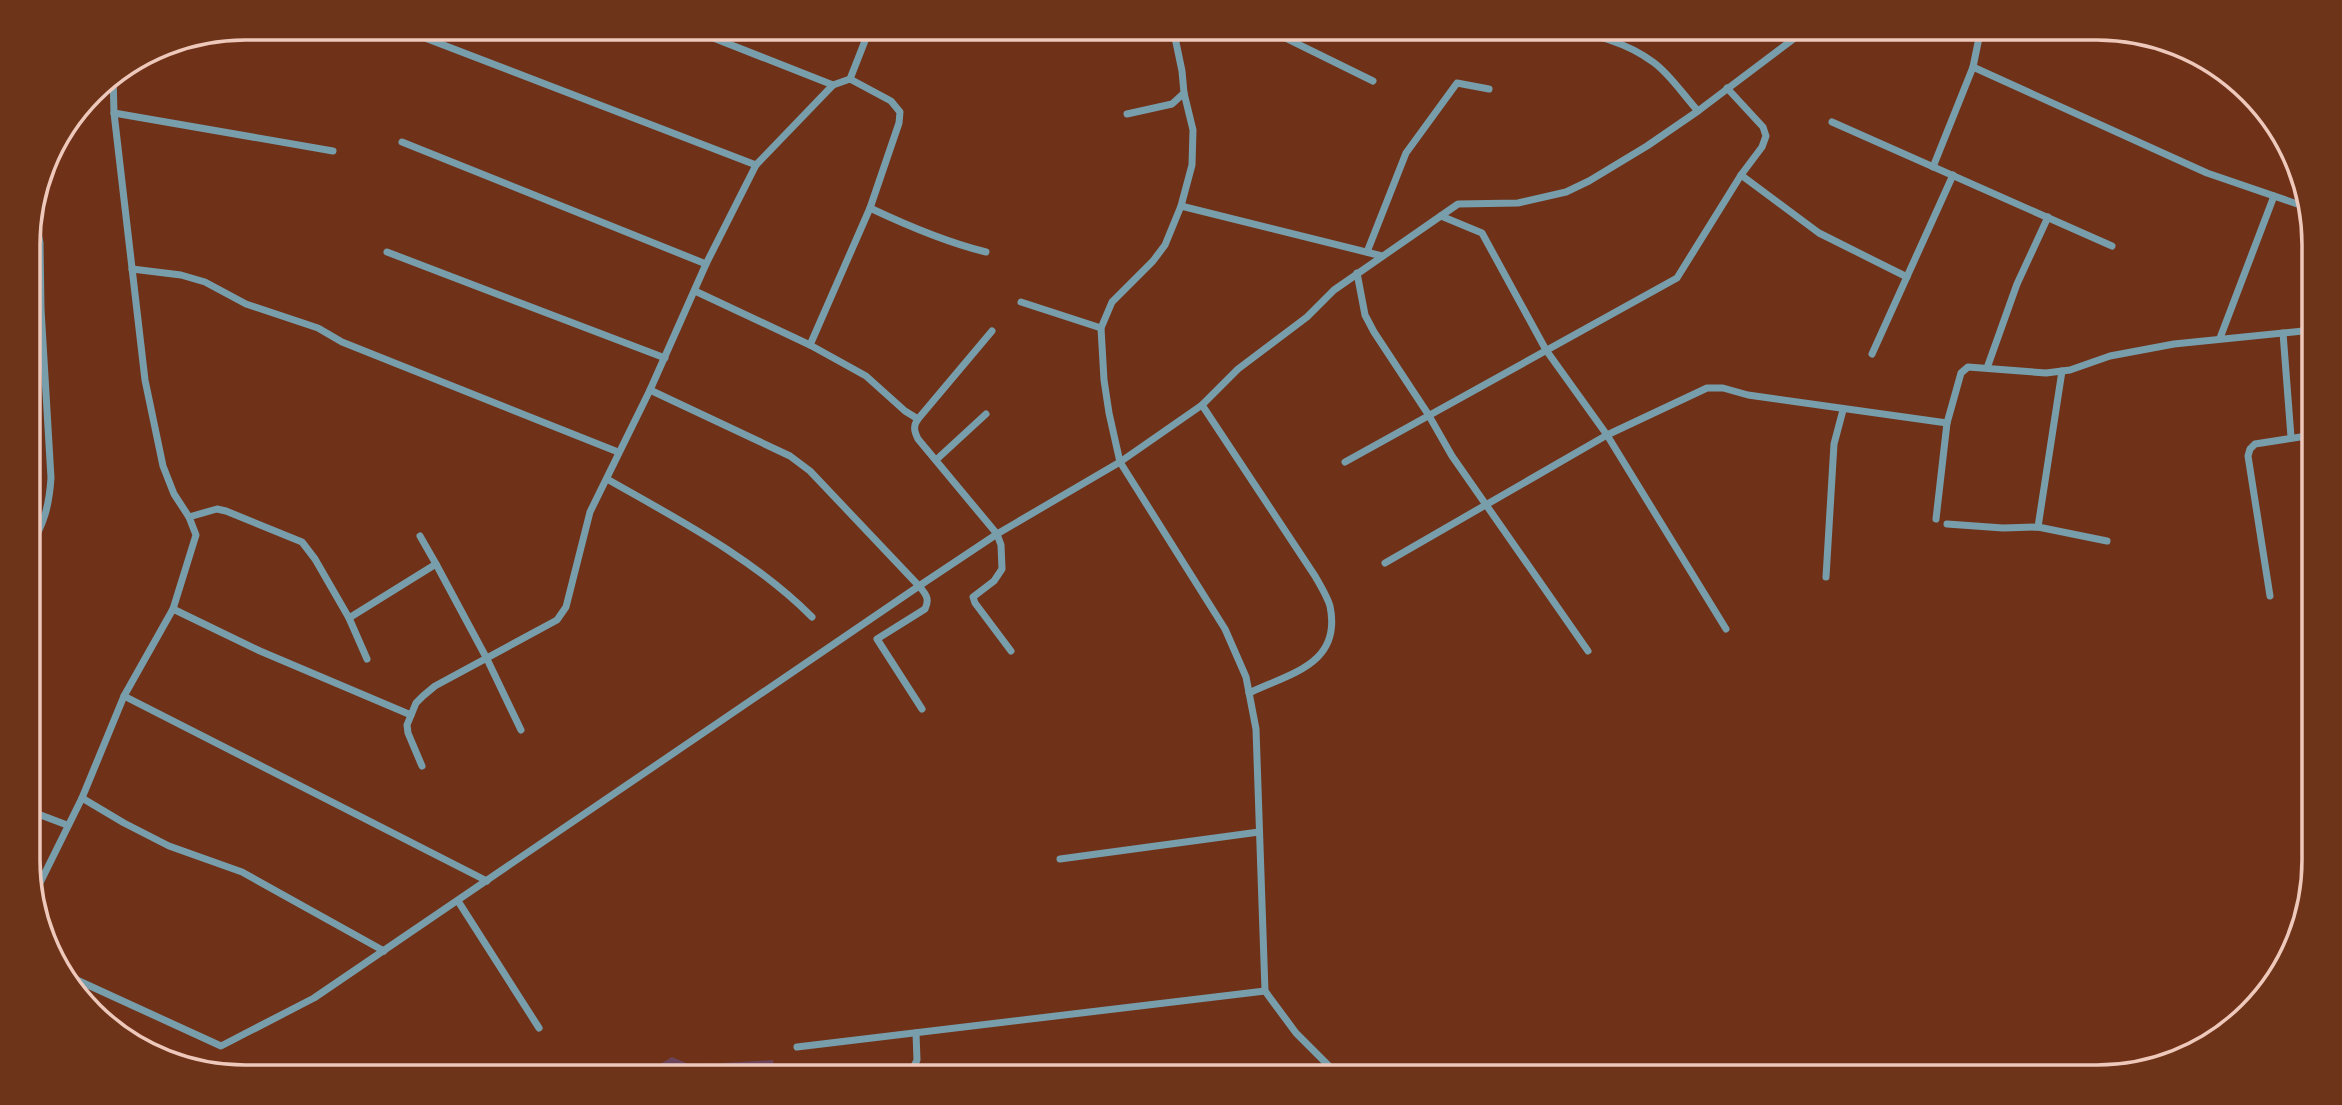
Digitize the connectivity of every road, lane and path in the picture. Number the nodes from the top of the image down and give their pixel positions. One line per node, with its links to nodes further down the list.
1 (1175, 40): 16 (street)
2 (1290, 40): 11 (street)
3 (1610, 40): 17 (street)
4 (1792, 40): 14 (street)
5 (1978, 40): 9 (street)
6 (433, 41): 23 (street)
7 (720, 41): 12 (street)
8 (865, 41): 10 (street)
9 (1973, 67): 24 (street); 27 (street)
10 (850, 79): 12 (street); 30 (street)
11 (1373, 81)
12 (833, 85): 23 (street)
13 (113, 88): 18 (street)
14 (1727, 88): 17 (street); 25 (street)
15 (1489, 89): 36 (street)
16 (1184, 93): 19 (street); 29 (street)
17 (1698, 111): 31 (street)
18 (114, 113): 22 (street); 39 (street)
19 (1127, 114)
20 (1832, 122): 24 (street)
21 (402, 142): 38 (street)
22 (333, 151)
23 (757, 165): 38 (street)
24 (1933, 167): 26 (street)
25 (1741, 175): 41 (street); 51 (street)
26 (1953, 176): 32 (street); 41 (street)
27 (2274, 196): 28 (street); 49 (street)
28 (2297, 204)
29 (1181, 206): 36 (street); 45 (street)
30 (870, 208): 35 (street); 50 (street)
31 (1441, 216): 37 (street); 51 (street)
32 (2048, 217): 33 (street); 54 (street)
33 (2112, 246)
34 (387, 252): 53 (street)
35 (986, 252)
36 (1367, 252): 37 (street)
37 (1382, 256): 40 (street)
38 (706, 264): 42 (street)
39 (132, 269): 66 (street); 72 (street)
40 (1357, 273): 57 (street); 60 (street)
41 (1907, 277): 52 (street)
42 (695, 291): 50 (street); 53 (street)
43 (41, 302): 76 (street)
44 (1021, 302): 45 (street)
45 (1101, 328): 68 (street)
46 (992, 331): 61 (street)
47 (2302, 331): 48 (street)
48 (2283, 333): 49 (street); 65 (street)
49 (2220, 338): 55 (street)
50 (810, 345): 61 (street)
51 (1546, 350): 60 (street); 63 (street)
52 (1872, 354)
53 (664, 358): 56 (street)
54 (1987, 368): 55 (street); 62 (street)
55 (2063, 371): 75 (street)
56 (650, 390): 66 (street); 83 (street)
57 (1202, 405): 68 (street); 93 (street)
58 (1843, 410): 62 (street); 63 (street); 82 (street)
59 (986, 414): 67 (street)
60 (1428, 414): 69 (street); 71 (street)
61 (918, 419): 67 (street)
62 (1947, 423): 73 (street)
63 (1607, 435): 71 (street); 88 (street)
64 (2302, 436): 65 (street)
65 (2291, 437): 84 (street)
66 (618, 452): 70 (street)
67 (936, 460): 77 (street)
68 (1120, 461): 77 (street); 93 (street)
69 (1345, 462)
70 (607, 478): 86 (street); 92 (street)
71 (1485, 505): 80 (street); 90 (street)
72 (189, 517): 85 (street); 87 (street)
73 (1936, 519)
74 (1947, 524): 75 (street)
75 (2038, 527): 79 (street)
76 (41, 531)
77 (997, 534): 83 (street); 89 (street)
78 (420, 536): 81 (street)
79 (2107, 541)
80 (1385, 563)
81 (436, 564): 87 (street); 92 (street)
82 (1826, 577)
83 (919, 586): 95 (street); 105 (street)
84 (2270, 596)
85 (173, 609): 94 (street); 96 (street)
86 (812, 617)
87 (349, 618): 91 (street)
88 (1726, 629)
89 (1012, 651)
90 (1588, 651)
91 (367, 659)
92 (486, 659): 96 (street); 97 (street)
93 (1249, 693): 102 (street)
94 (124, 696): 99 (street); 105 (street)
95 (922, 709)
96 (411, 715): 98 (street)
97 (521, 730)
98 (422, 766)
99 (82, 798): 101 (street); 107 (street)
100 (40, 815): 101 (street)
101 (67, 825): 104 (street)
102 (1259, 832): 103 (street); 109 (street)
103 (1060, 859)
104 (41, 879)
105 (487, 881): 106 (street)
106 (458, 901): 107 (street); 110 (street)
107 (384, 951): 108 (street)
108 (81, 982)
109 (1265, 991): 111 (street); 113 (street)
110 (540, 1028)
111 (916, 1033): 112 (street); 114 (street)
112 (797, 1047)
113 (1327, 1064)
114 (915, 1065)

